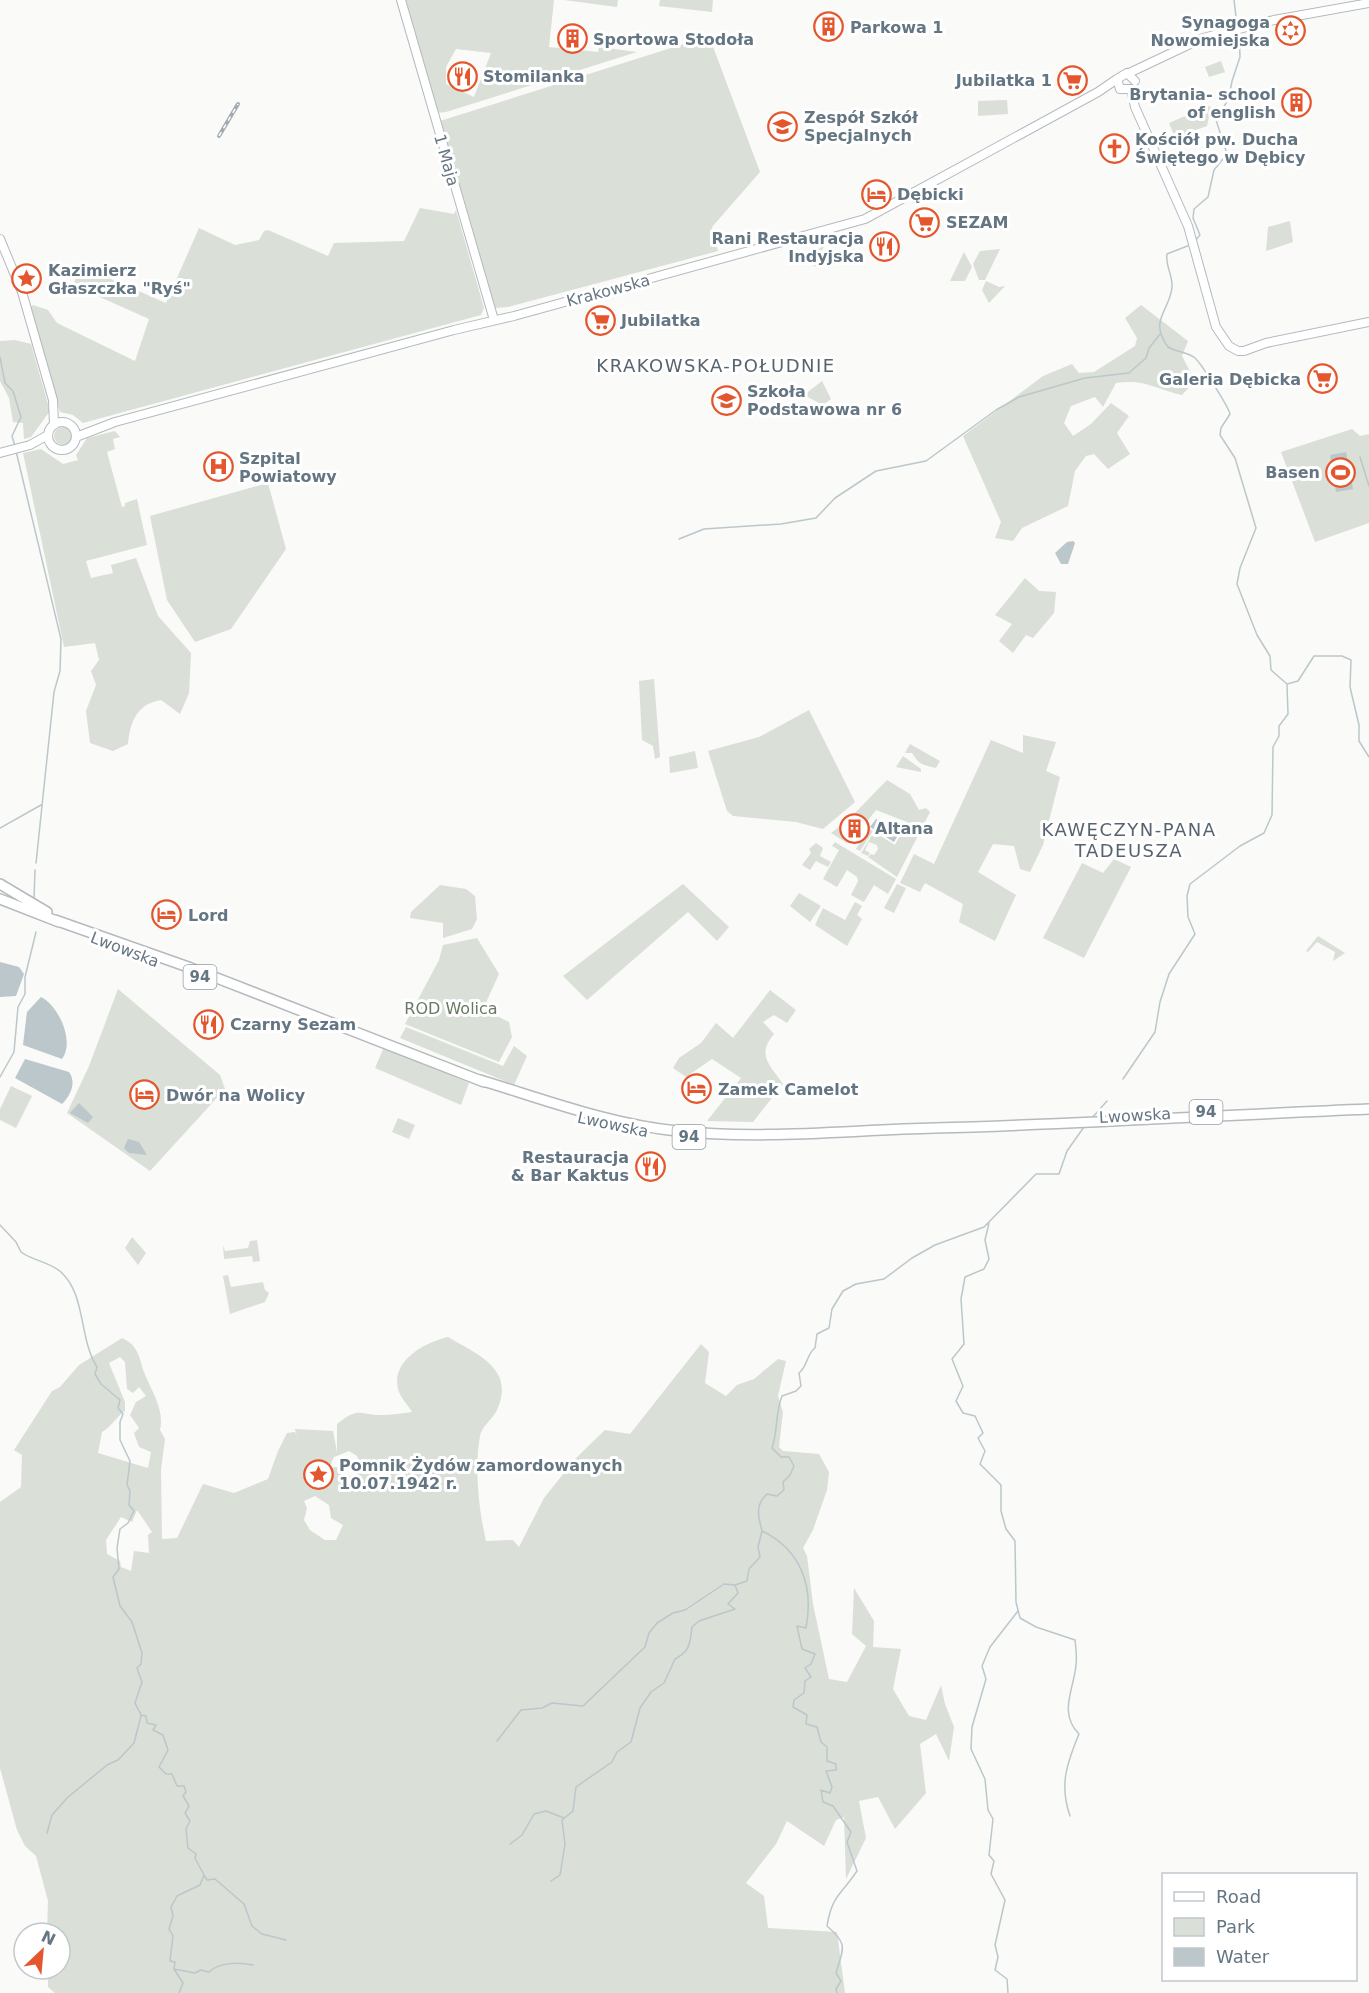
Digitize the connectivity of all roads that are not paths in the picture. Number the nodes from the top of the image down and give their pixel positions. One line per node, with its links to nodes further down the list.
1 (401, 0): 9 (street, 1 Maja)
2 (1369, 3): 3 (street)
3 (1150, 64): 4 (street); 6 (street)
4 (1129, 73): 5 (street, Krakowska); 6 (street)
5 (1117, 78): 6 (street); 7 (street, Krakowska)
6 (1127, 87): 7 (street, Krakowska); 10 (street)
7 (1098, 92): 9 (street, Krakowska)
8 (0, 238): 11 (street)
9 (494, 320): 15 (street, Krakowska)
10 (1369, 322)
11 (52, 400): 12 (street); 13 (street)
12 (63, 422): 13 (street); 14 (street)
13 (54, 425): 17 (street)
14 (74, 427): 15 (street, Krakowska); 16 (street)
15 (94, 428): 16 (street, Krakowska)
16 (76, 437): 17 (street)
17 (50, 440): 18 (street)
18 (0, 453)
19 (0, 884): 22 (main road)
20 (0, 899): 21 (main road, Lwowska / 94)
21 (55, 920): 22 (main road, Lwowska / 94); 23 (main road, Lwowska / 94)
22 (73, 925): 23 (main road, Lwowska / 94)
23 (264, 999): 26 (main road, Lwowska / 94)
24 (1369, 1104): 26 (main road, Lwowska / 94)
25 (1369, 1109): 26 (main road, Lwowska / 94)
26 (1090, 1120)

